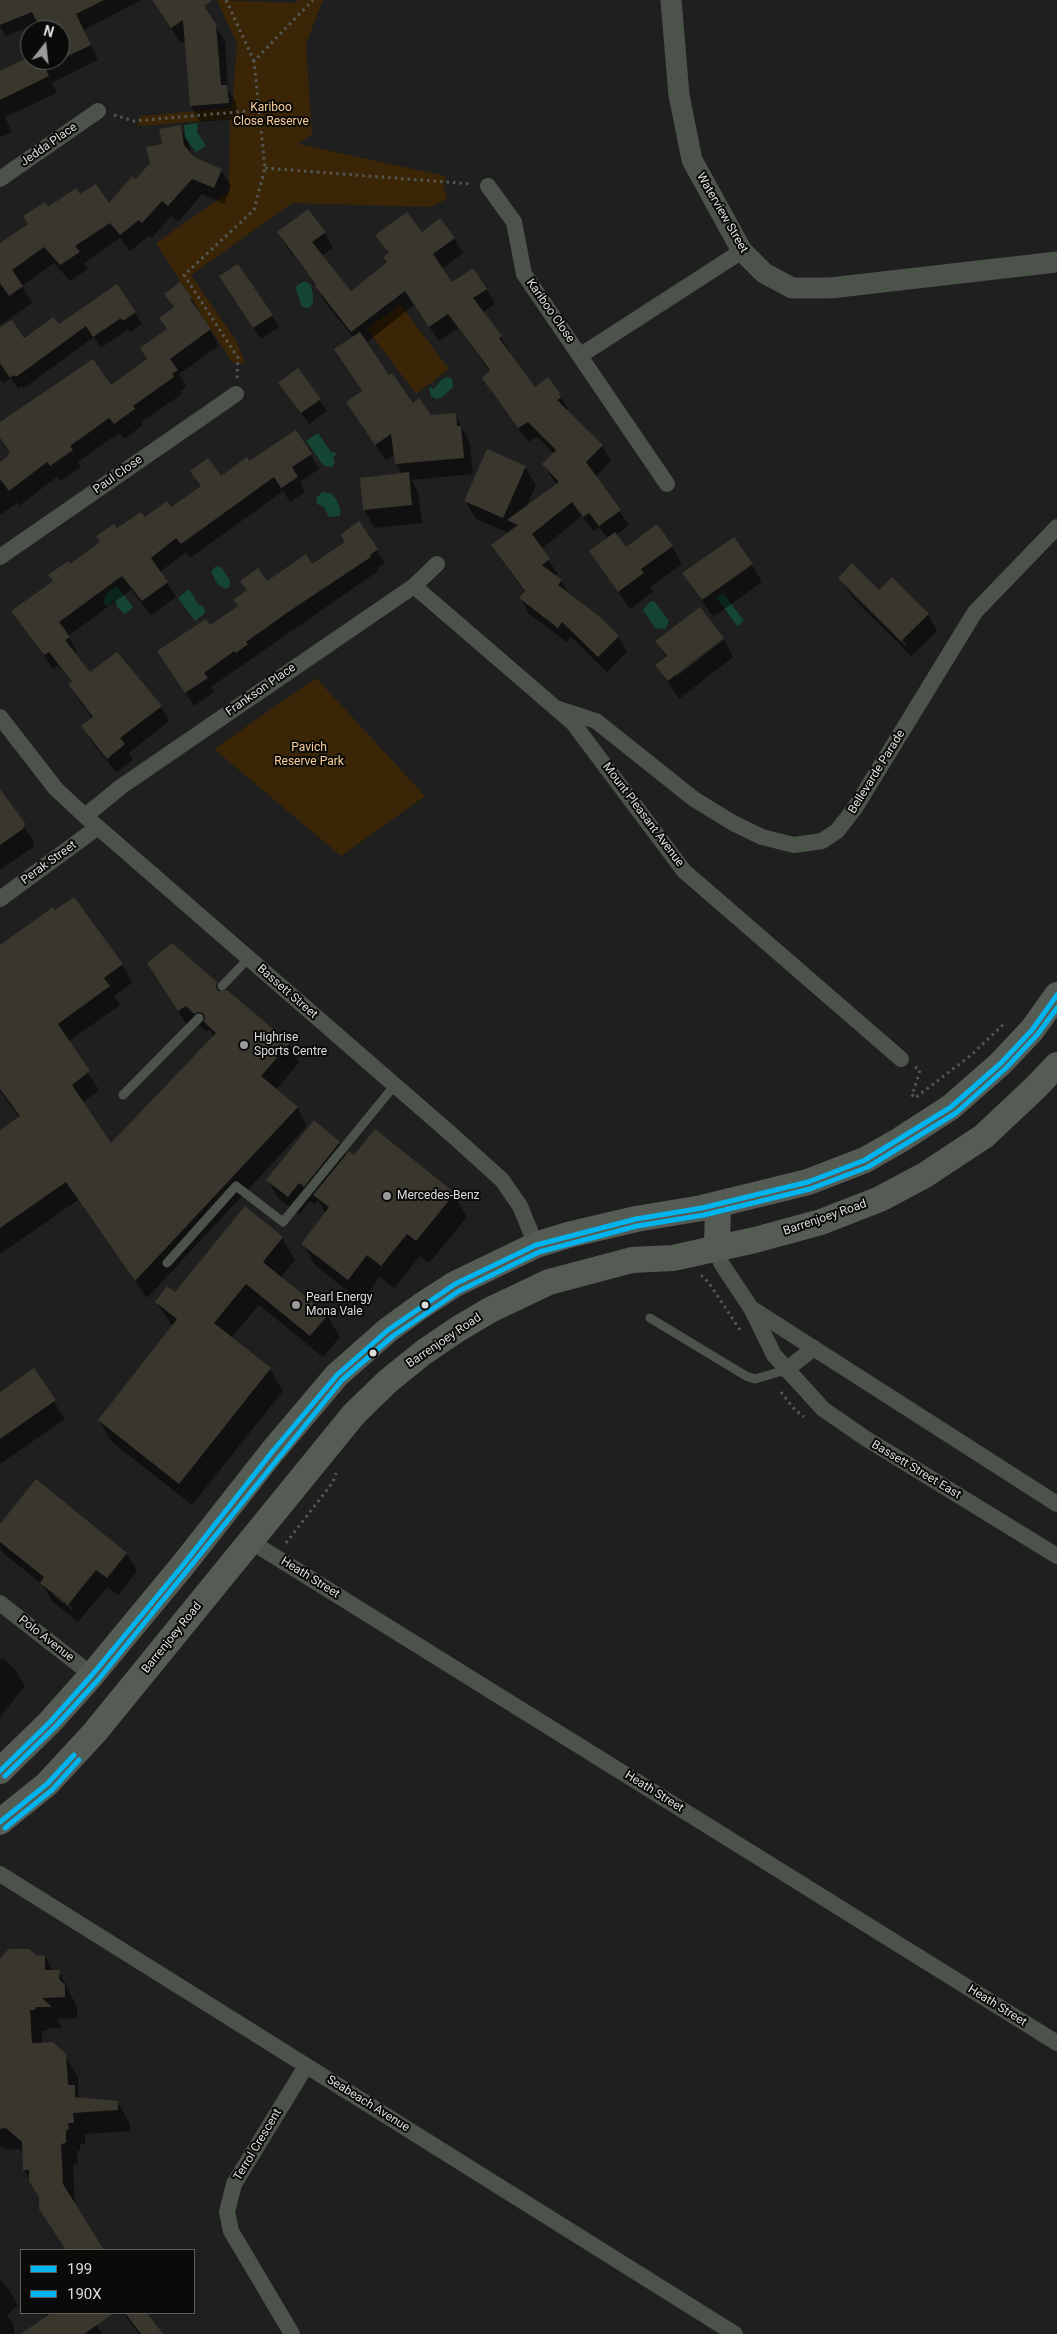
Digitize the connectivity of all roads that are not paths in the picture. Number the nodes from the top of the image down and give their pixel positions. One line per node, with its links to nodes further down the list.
1 (671, 0): 5 (street, Waterview Street)
2 (98, 111): 3 (street, Jedda Place)
3 (0, 179)
4 (488, 186): 7 (street, Kariboo Close)
5 (742, 251): 6 (street, Waterview Street); 7 (street, Kariboo Close)
6 (1057, 262)
7 (581, 355): 9 (street, Kariboo Close)
8 (236, 394): 11 (street, Paul Close)
9 (668, 484)
10 (1057, 528): 14 (street, Bellevarde Parade)
11 (0, 557)
12 (437, 564): 13 (street, Frankson Place)
13 (414, 586): 14 (street, Mount Pleasant Avenue); 16 (street, Frankson Place)
14 (556, 708): 23 (street, Mount Pleasant Avenue)
15 (0, 717): 16 (street, Bassett Street)
16 (85, 816): 17 (street, Bassett Street)
17 (98, 827): 18 (street, Perak Street); 19 (street, Bassett Street)
18 (0, 899)
19 (248, 958): 20 (lane); 25 (street, Bassett Street)
20 (222, 986)
21 (1057, 995): 27 (main road)
22 (199, 1018): 26 (lane)
23 (901, 1059)
24 (1057, 1065): 29 (main road, Barrenjoey Road)
25 (394, 1086): 28 (street, Bassett Street); 30 (lane)
26 (123, 1095)
27 (718, 1204): 28 (main road); 29 (main road, Bassett Street East)
28 (536, 1245): 31 (main road, Bassett Street); 40 (main road)
29 (717, 1248): 31 (main road, Barrenjoey Road); 32 (street, Bassett Street East)
30 (168, 1263)
31 (549, 1282): 37 (main road, Barrenjoey Road)
32 (751, 1308): 34 (street, Bassett Street East); 35 (street, Bassett Street East)
33 (650, 1318): 35 (lane)
34 (814, 1348): 35 (street); 36 (street, Bassett Street East)
35 (786, 1370): 38 (street, Bassett Street East)
36 (1057, 1504)
37 (250, 1541): 42 (main road, Barrenjoey Road); 44 (street, Heath Street)
38 (1057, 1556)
39 (0, 1603): 40 (street, Polo Avenue)
40 (92, 1675): 41 (main road)
41 (0, 1771)
42 (0, 1822)
43 (0, 1874): 45 (street, Seabeach Avenue)
44 (1057, 2043)
45 (306, 2066): 46 (street, Terrol Crescent); 47 (street, Seabeach Avenue)
46 (292, 2334)
47 (735, 2334)

